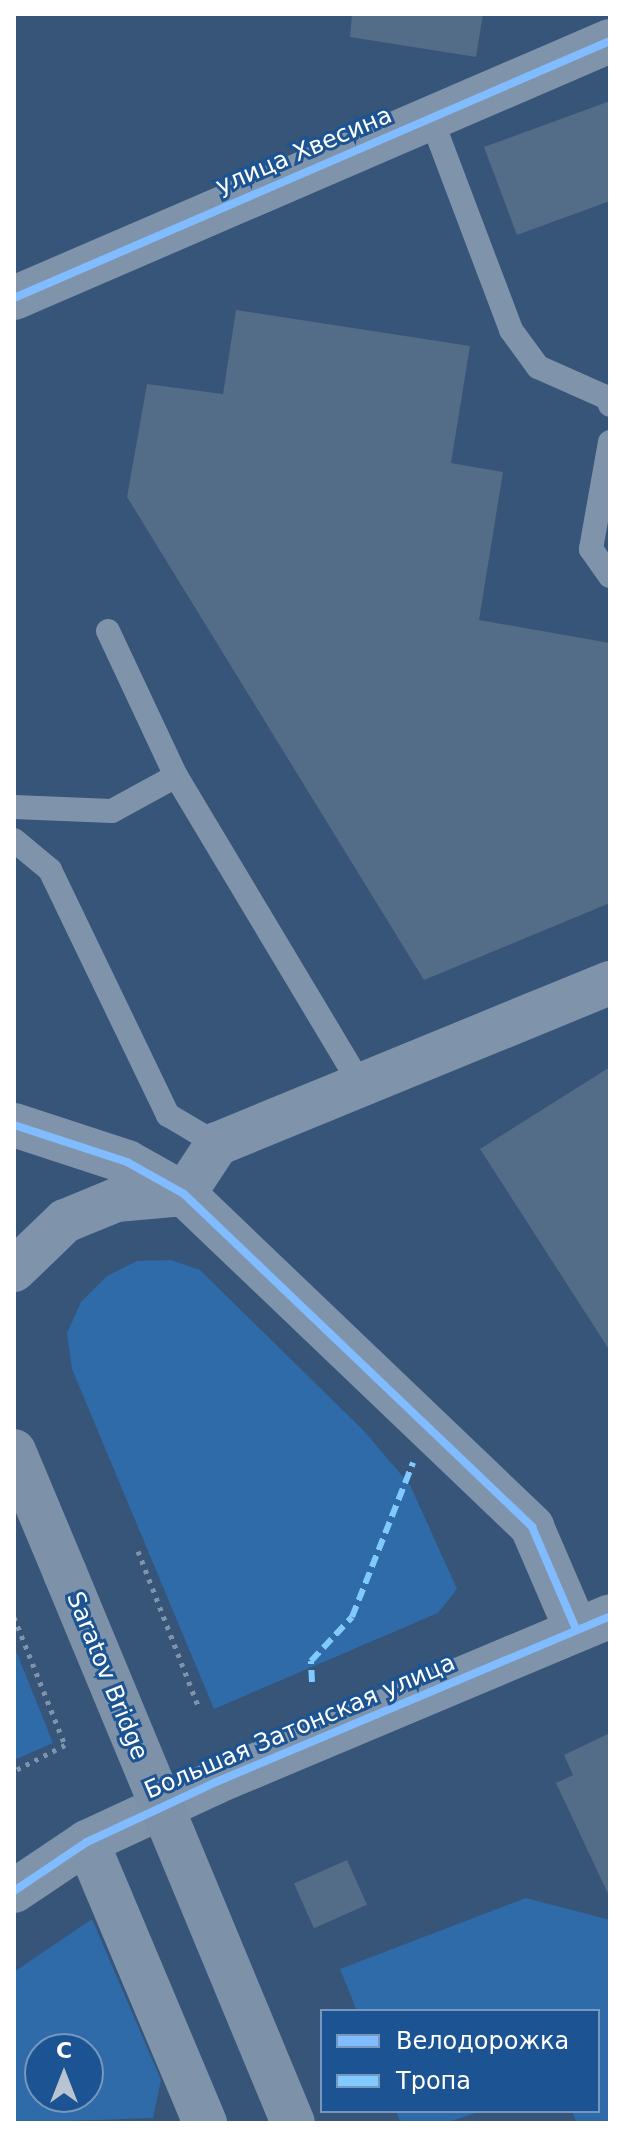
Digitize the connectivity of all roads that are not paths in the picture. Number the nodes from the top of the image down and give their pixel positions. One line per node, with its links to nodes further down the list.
1 (610, 41): 2 (street, улица Хвесина)
2 (431, 118): 3 (street, улица Хвесина); 4 (lane)
3 (14, 298)
4 (610, 405)
5 (610, 442): 6 (lane)
6 (610, 576)
7 (108, 631): 8 (lane)
8 (176, 776): 9 (lane); 12 (lane)
9 (14, 807)
10 (14, 840): 14 (lane)
11 (610, 983): 12 (street)
12 (359, 1082): 14 (street)
13 (14, 1125): 15 (street)
14 (217, 1144): 15 (street)
15 (184, 1194): 16 (street); 18 (street)
16 (14, 1270)
17 (14, 1451): 22 (main road, Saratov Bridge, bridge)
18 (593, 1622): 19 (street, Большая Затонская улица)
19 (87, 1842): 20 (street, Большая Затонская улица); 21 (street)
20 (14, 1891)
21 (205, 2123)
22 (293, 2123)

